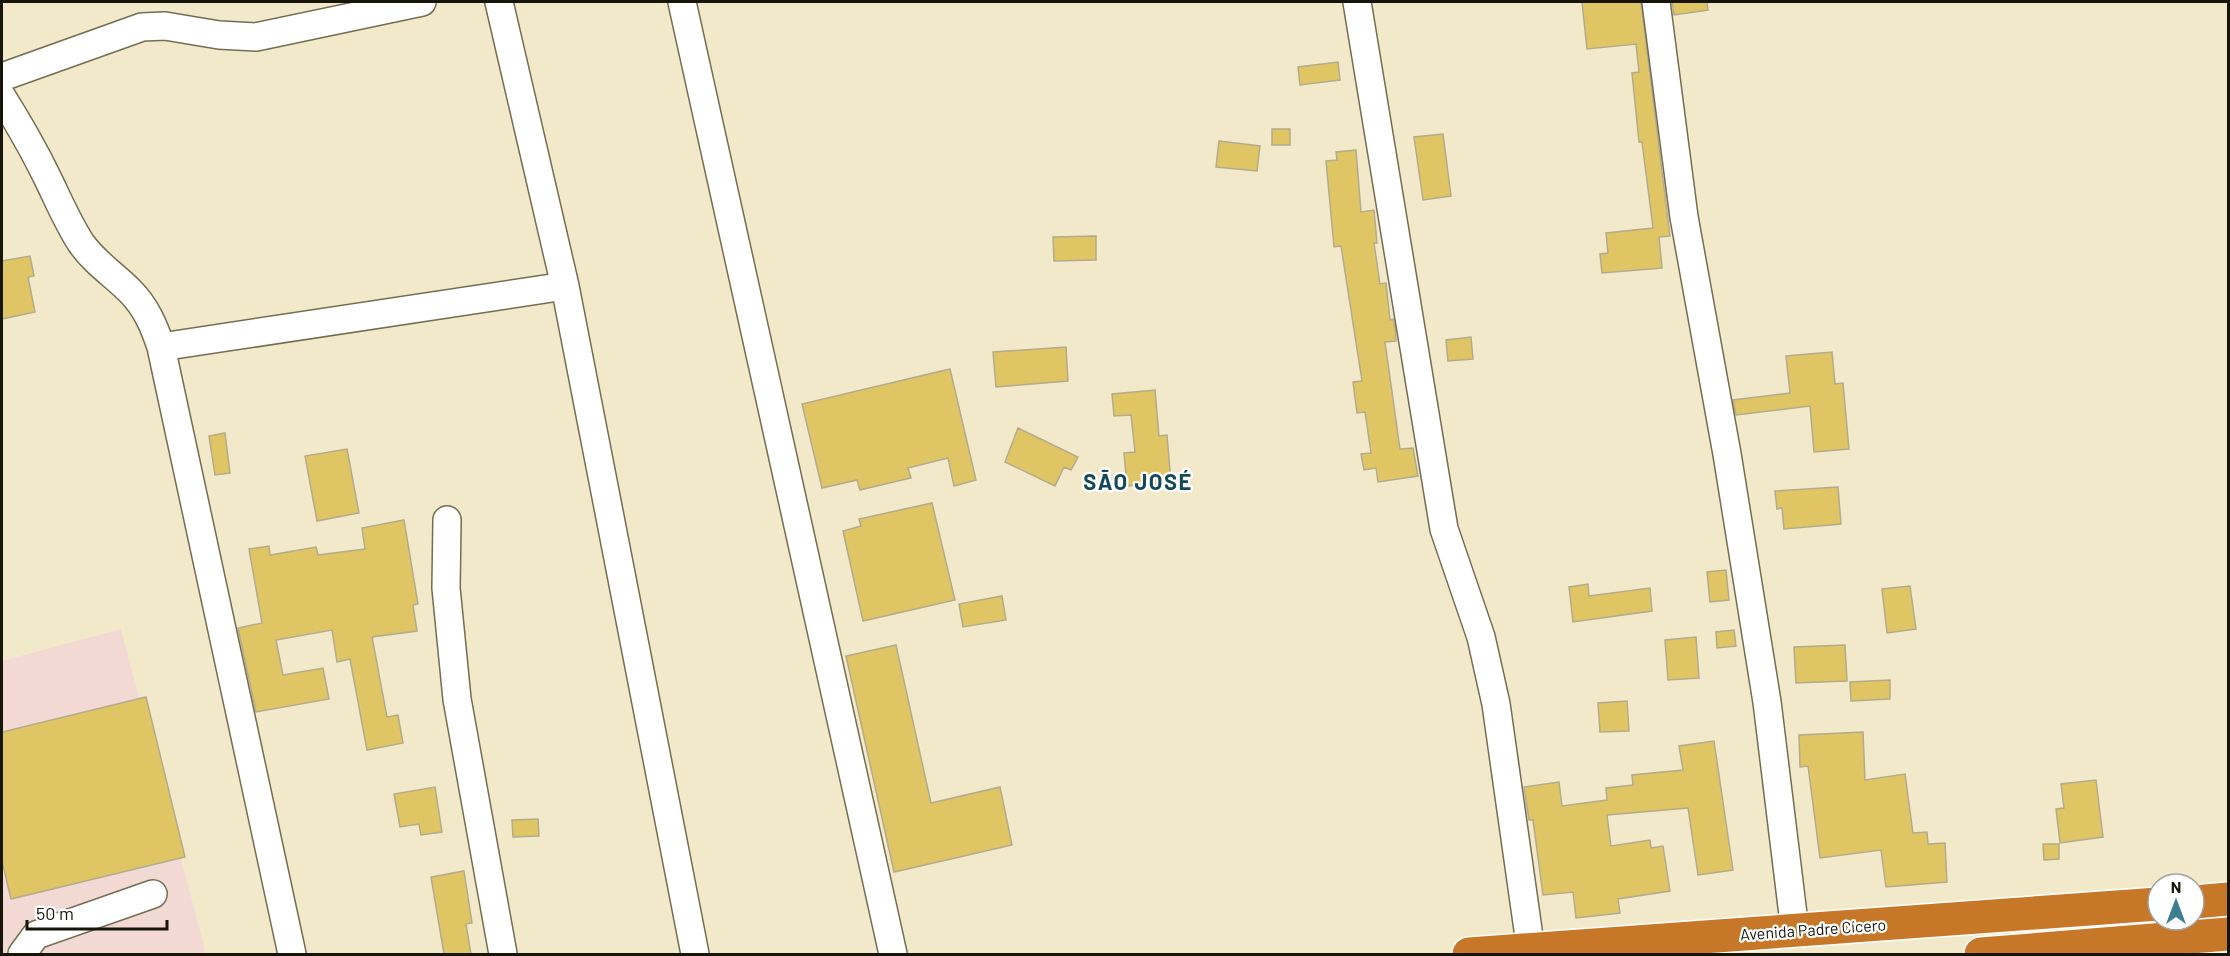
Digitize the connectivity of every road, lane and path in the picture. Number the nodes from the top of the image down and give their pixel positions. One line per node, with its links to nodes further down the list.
1 (422, 2): 6 (street)
2 (499, 2): 8 (street)
3 (681, 2): 22 (street)
4 (1358, 2): 17 (street)
5 (1656, 2): 15 (street)
6 (2, 77)
7 (2, 97): 9 (street)
8 (565, 286): 9 (street); 21 (street)
9 (161, 347): 19 (street)
10 (447, 520): 20 (street)
11 (153, 894): 18 (street)
12 (2229, 900): 13 (highway)
13 (2206, 901)
14 (2146, 905): 15 (highway, Avenida Padre Cícero)
15 (1796, 931): 17 (highway, Avenida Padre Cícero)
16 (2214, 942): 24 (highway)
17 (1531, 951): 23 (highway, Avenida Padre Cícero)
18 (22, 954)
19 (292, 954)
20 (503, 954)
21 (695, 954)
22 (893, 954)
23 (1469, 954)
24 (1981, 954)

